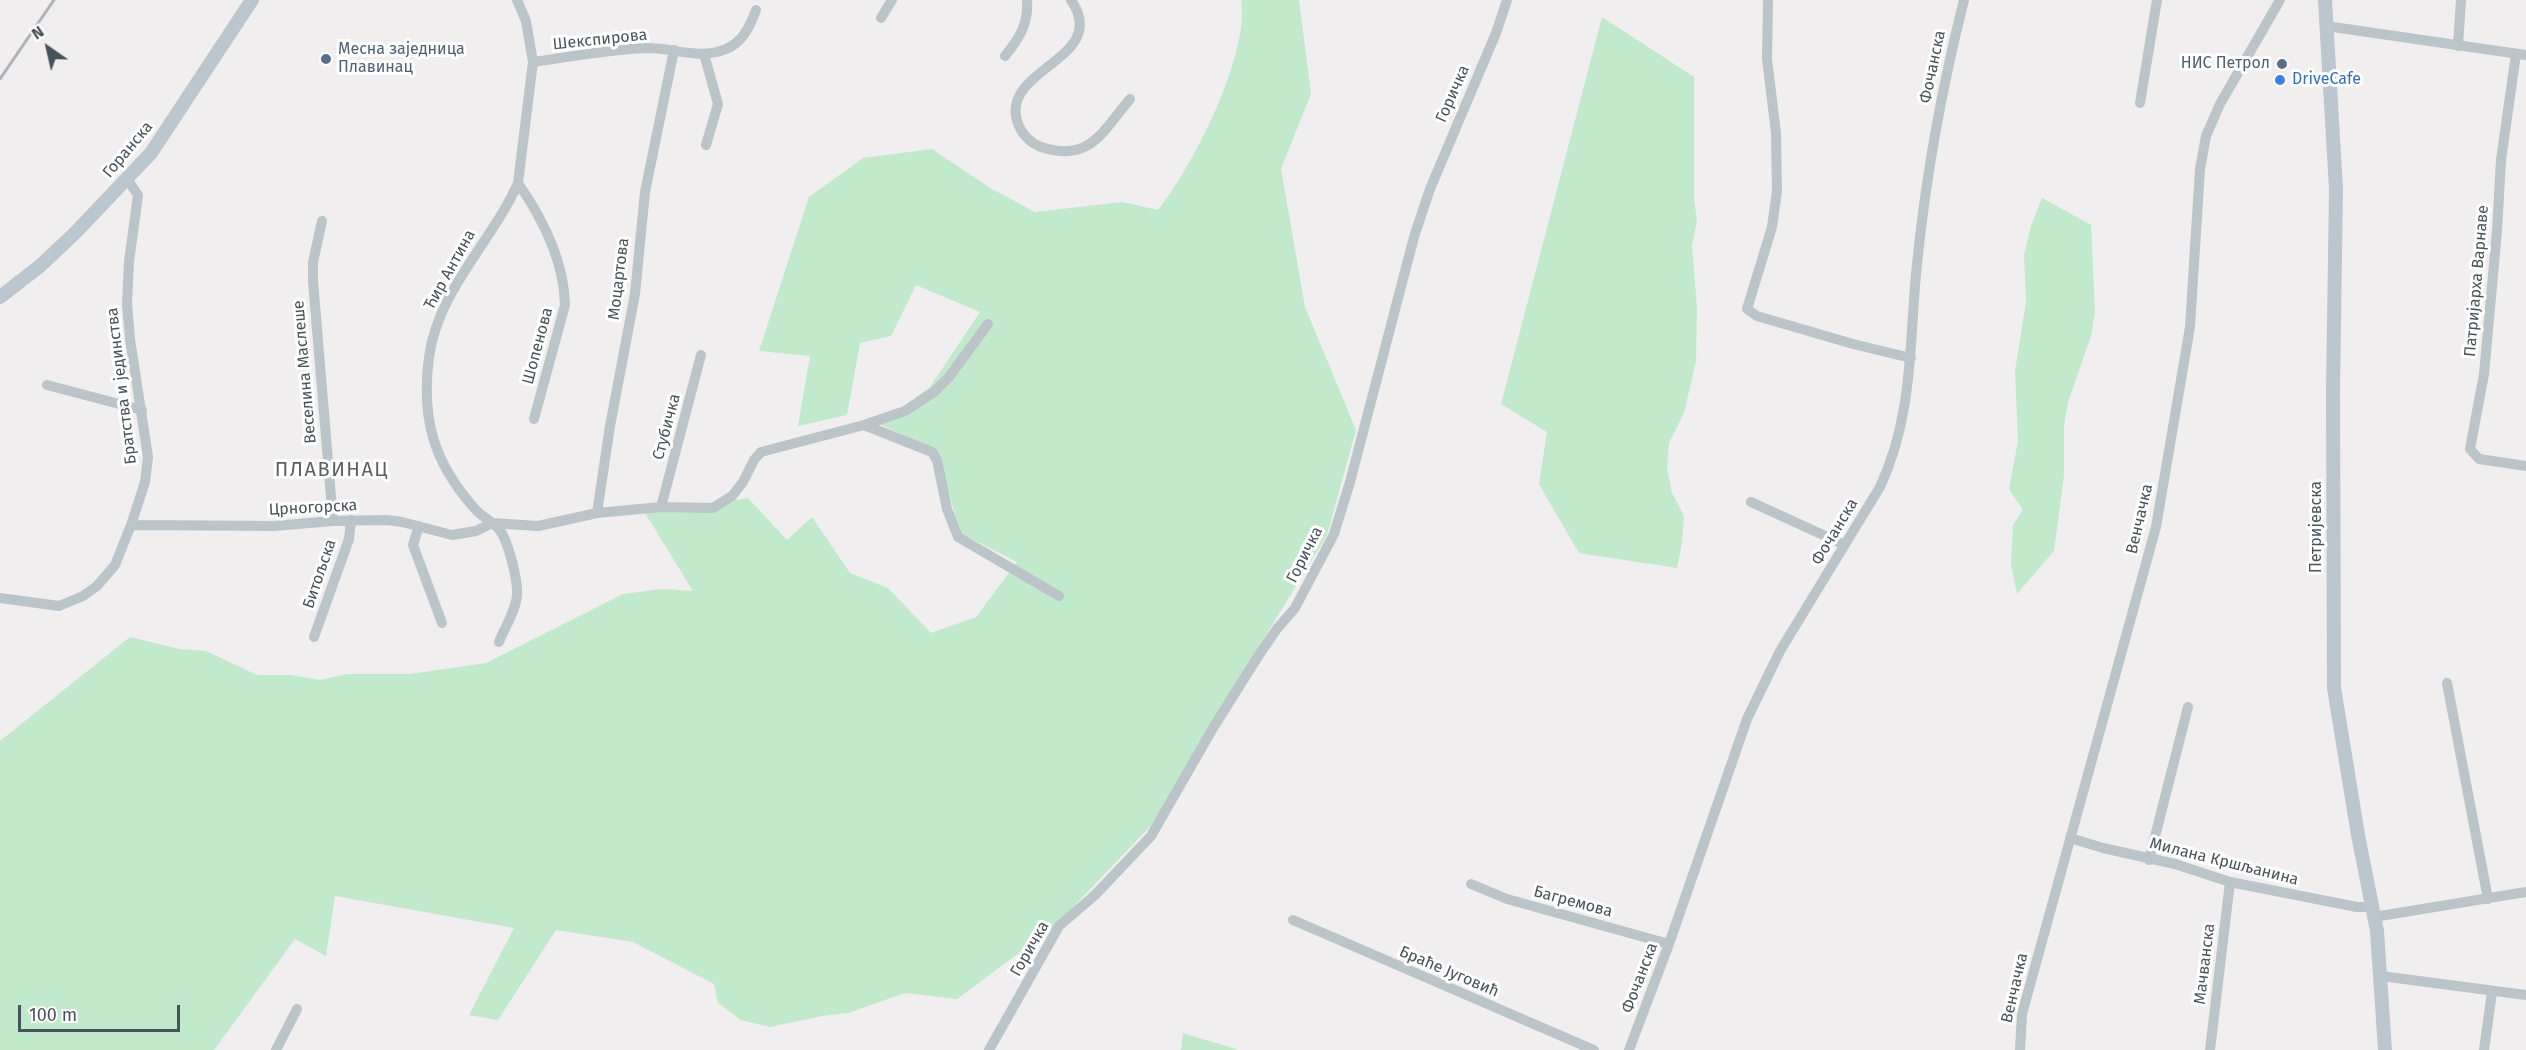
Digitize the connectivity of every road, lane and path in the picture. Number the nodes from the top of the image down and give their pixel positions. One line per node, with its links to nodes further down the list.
1 (252, 0): 25 (main road, Горанска)
2 (518, 0): 21 (street, Ћир Антина)
3 (892, 0): 14 (street)
4 (1027, 0): 20 (street)
5 (1071, 0): 22 (street)
6 (1507, 0): 67 (street, Горичка)
7 (1768, 0): 31 (street)
8 (1964, 0): 31 (street, Фочанска)
9 (2157, 0): 23 (street)
10 (2280, 0): 53 (street, Венчачка)
11 (2325, 0): 15 (main road, Петријевска)
12 (2461, 0): 16 (street)
13 (756, 10): 18 (street, Шекспирова)
14 (881, 18)
15 (2326, 26): 16 (street); 59 (main road, Петријевска)
16 (2458, 46): 19 (street)
17 (674, 50): 18 (street, Шекспирова); 21 (street, Шекспирова); 39 (street, Моцартова)
18 (704, 54): 24 (street)
19 (2521, 55): 36 (street, Патријарха Варнаве)
20 (1005, 56)
21 (533, 62): 26 (street, Ћир Антина)
22 (1130, 99)
23 (2140, 103)
24 (706, 145)
25 (127, 180): 28 (main road, Горанска); 33 (street, Братства и јединства)
26 (518, 183): 34 (street, Шопенова); 42 (street, Ћир Антина)
27 (322, 221): 40 (street, Веселина Маслеше)
28 (0, 297)
29 (987, 324): 35 (street)
30 (701, 355): 38 (street, Стубичка)
31 (1911, 358): 45 (street, Фочанска)
32 (46, 385): 33 (street)
33 (142, 410): 43 (street, Братства и јединства)
34 (534, 419)
35 (864, 425): 38 (street); 46 (street)
36 (2526, 466)
37 (1751, 502): 45 (street)
38 (661, 507): 39 (street)
39 (597, 513): 42 (street)
40 (333, 520): 41 (street, Црногорска); 43 (street, Црногорска)
41 (351, 520): 44 (street, Црногорска); 49 (street, Битољска)
42 (492, 523): 44 (street, Црногорска); 50 (street, Ћир Антина)
43 (131, 525): 47 (street, Братства и јединства)
44 (418, 526): 48 (street)
45 (1845, 544): 61 (street, Фочанска)
46 (1059, 596)
47 (0, 598)
48 (442, 623)
49 (314, 637)
50 (500, 642)
51 (2447, 682): 58 (street)
52 (2188, 707): 54 (street)
53 (2070, 838): 54 (street, Милана Кршљанина); 70 (street, Венчачка)
54 (2149, 860): 55 (street, Милана Кршљанина)
55 (2230, 882): 59 (street, Милана Кршљанина); 71 (street, Мачванска)
56 (1471, 884): 61 (street, Багремова)
57 (2526, 892): 58 (street, Милана Кршљанина)
58 (2488, 899): 59 (street, Милана Кршљанина)
59 (2373, 912): 62 (main road, Петријевска)
60 (1293, 920): 68 (street, Браће Југовић)
61 (1669, 944): 69 (street, Фочанска)
62 (2381, 976): 63 (street); 72 (main road, Петријевска)
63 (2492, 992): 64 (street); 73 (street)
64 (2526, 995)
65 (297, 1009): 66 (street)
66 (276, 1050)
67 (989, 1050)
68 (1594, 1050)
69 (1629, 1050)
70 (2020, 1050)
71 (2210, 1050)
72 (2385, 1050)
73 (2484, 1050)

